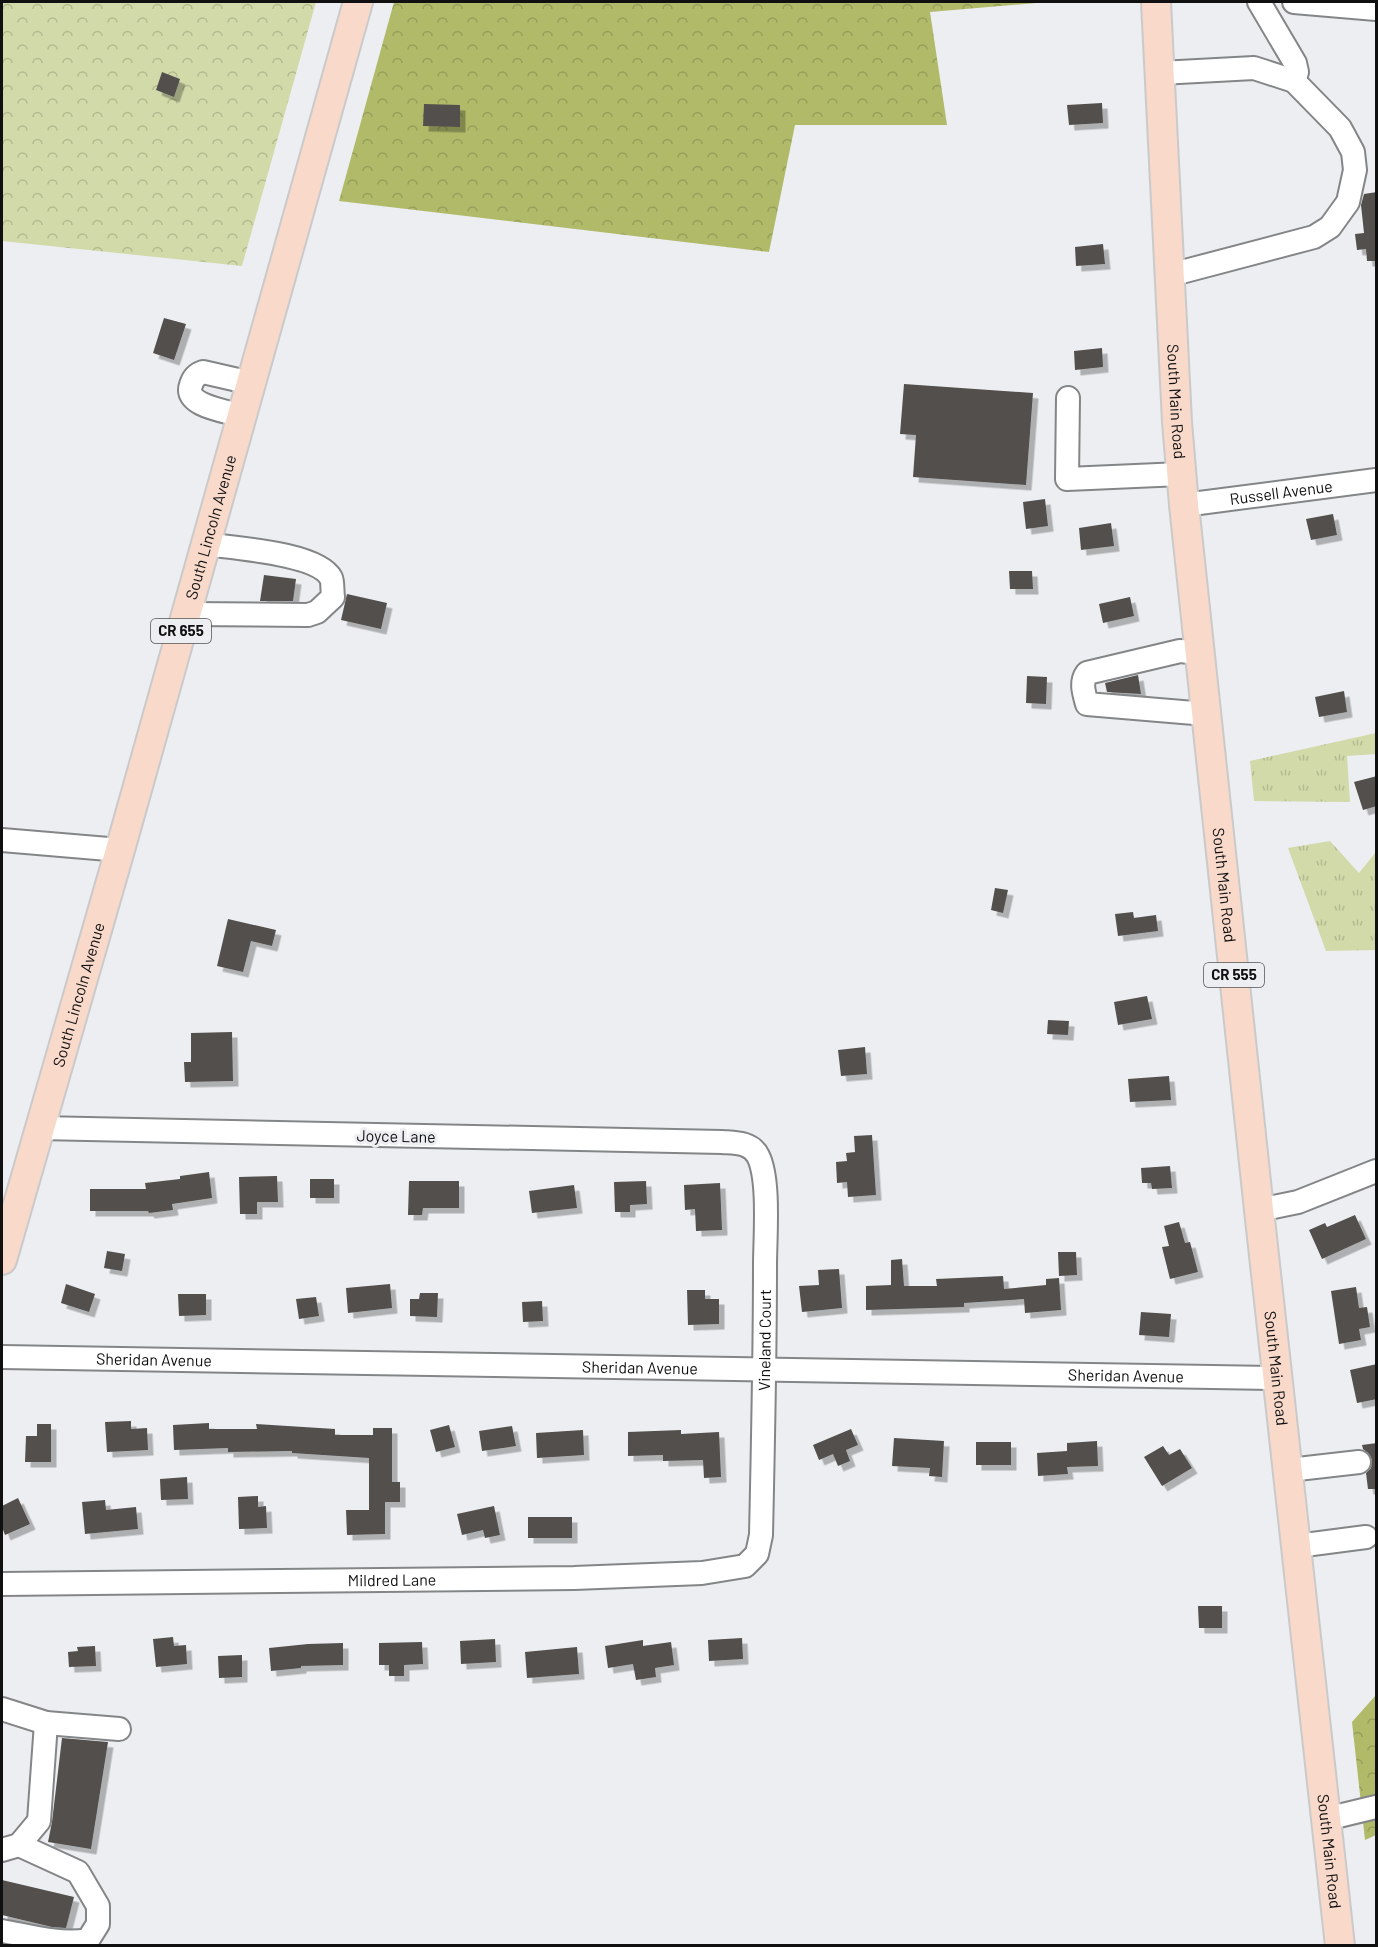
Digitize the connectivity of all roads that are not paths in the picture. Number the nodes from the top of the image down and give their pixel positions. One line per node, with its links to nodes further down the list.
1 (358, 2): 9 (main road, South Lincoln Avenue / CR 655)
2 (1156, 2): 6 (main road, South Main Road / CR 555)
3 (1259, 2): 7 (street)
4 (1294, 2): 5 (street)
5 (1377, 9)
6 (1160, 73): 7 (street); 8 (main road, South Main Road / CR 555)
7 (1294, 81): 8 (street)
8 (1170, 275): 12 (main road, South Main Road / CR 555)
9 (251, 383): 11 (main road, South Lincoln Avenue / CR 655); 11 (street)
10 (1068, 398): 12 (street)
11 (242, 416): 15 (main road, South Lincoln Avenue / CR 655)
12 (1182, 474): 14 (main road, South Main Road / CR 555)
13 (1377, 480): 14 (street, Russell Avenue)
14 (1184, 505): 17 (main road, South Main Road / CR 555)
15 (205, 544): 16 (main road, South Lincoln Avenue / CR 655); 16 (street)
16 (186, 614): 20 (main road, South Lincoln Avenue / CR 655)
17 (1199, 653): 18 (main road, South Main Road / CR 555); 18 (street)
18 (1206, 714): 24 (main road, South Main Road / CR 555)
19 (2, 840): 20 (street)
20 (120, 849): 21 (main road, South Lincoln Avenue / CR 655)
21 (39, 1128): 22 (street, Joyce Lane); 25 (main road, South Lincoln Avenue / CR 655)
22 (752, 1149): 27 (street, Vineland Court)
23 (1377, 1171): 24 (street)
24 (1258, 1210): 28 (main road, South Main Road / CR 555)
25 (2, 1260)
26 (2, 1357): 27 (street, Sheridan Avenue)
27 (765, 1369): 28 (street, Sheridan Avenue); 31 (street, Vineland Court)
28 (1278, 1378): 30 (main road, South Main Road / CR 555)
29 (1359, 1462): 30 (street)
30 (1288, 1470): 33 (main road, South Main Road / CR 555)
31 (761, 1536): 34 (street, Mildred Lane)
32 (1366, 1537): 33 (street)
33 (1297, 1546): 39 (main road, South Main Road / CR 555)
34 (2, 1584)
35 (2, 1709): 36 (street)
36 (46, 1723): 37 (street); 40 (street)
37 (119, 1730)
38 (1377, 1807): 39 (street)
39 (1326, 1819): 42 (main road, South Main Road / CR 555)
40 (10, 1848): 41 (street)
41 (2, 1931)
42 (1340, 1946)

